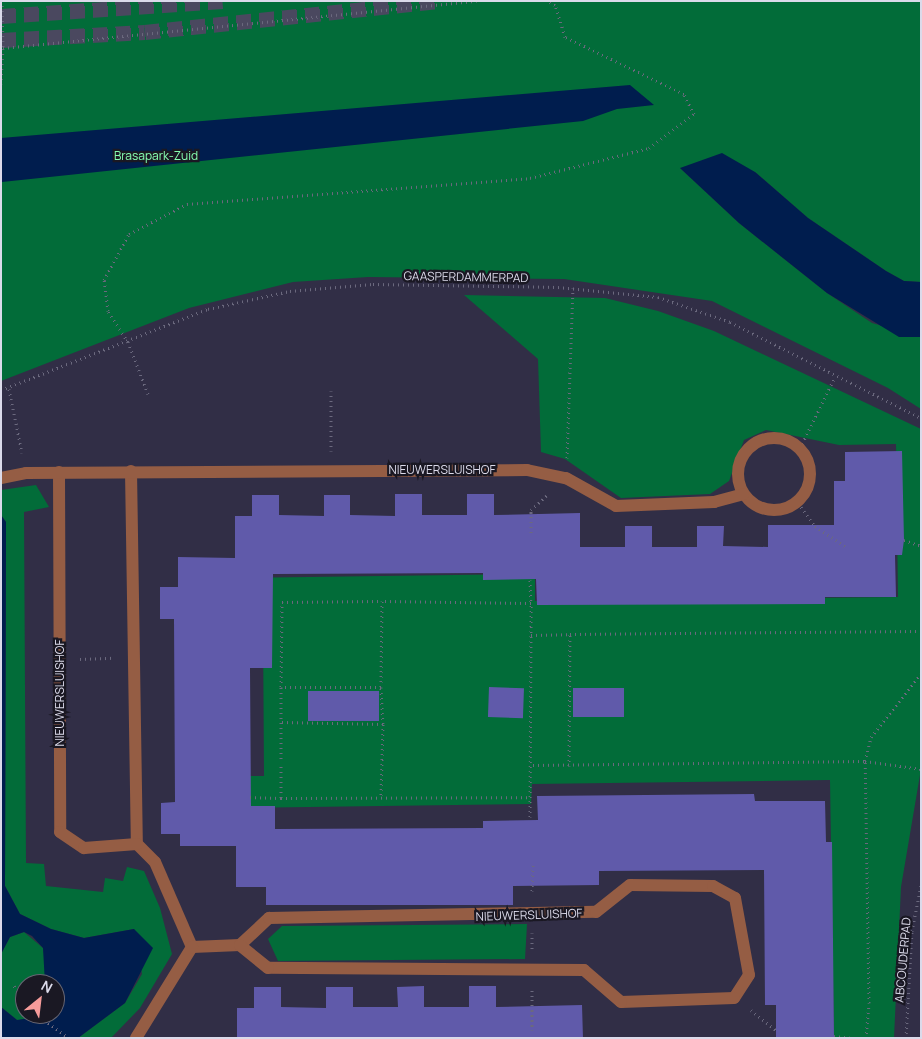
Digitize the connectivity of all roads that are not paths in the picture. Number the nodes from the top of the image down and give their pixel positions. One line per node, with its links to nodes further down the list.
1 (131, 471): 2 (street, NIEUWERSLUISHOF); 4 (street, NIEUWERSLUISHOF); 5 (street)
2 (59, 472): 3 (street, NIEUWERSLUISHOF); 5 (street, NIEUWERSLUISHOF)
3 (1, 478)
4 (743, 494): 4 (street)
5 (137, 844): 7 (street)
6 (240, 945): 6 (street, NIEUWERSLUISHOF); 7 (street)
7 (192, 948): 8 (street)
8 (136, 1038)

